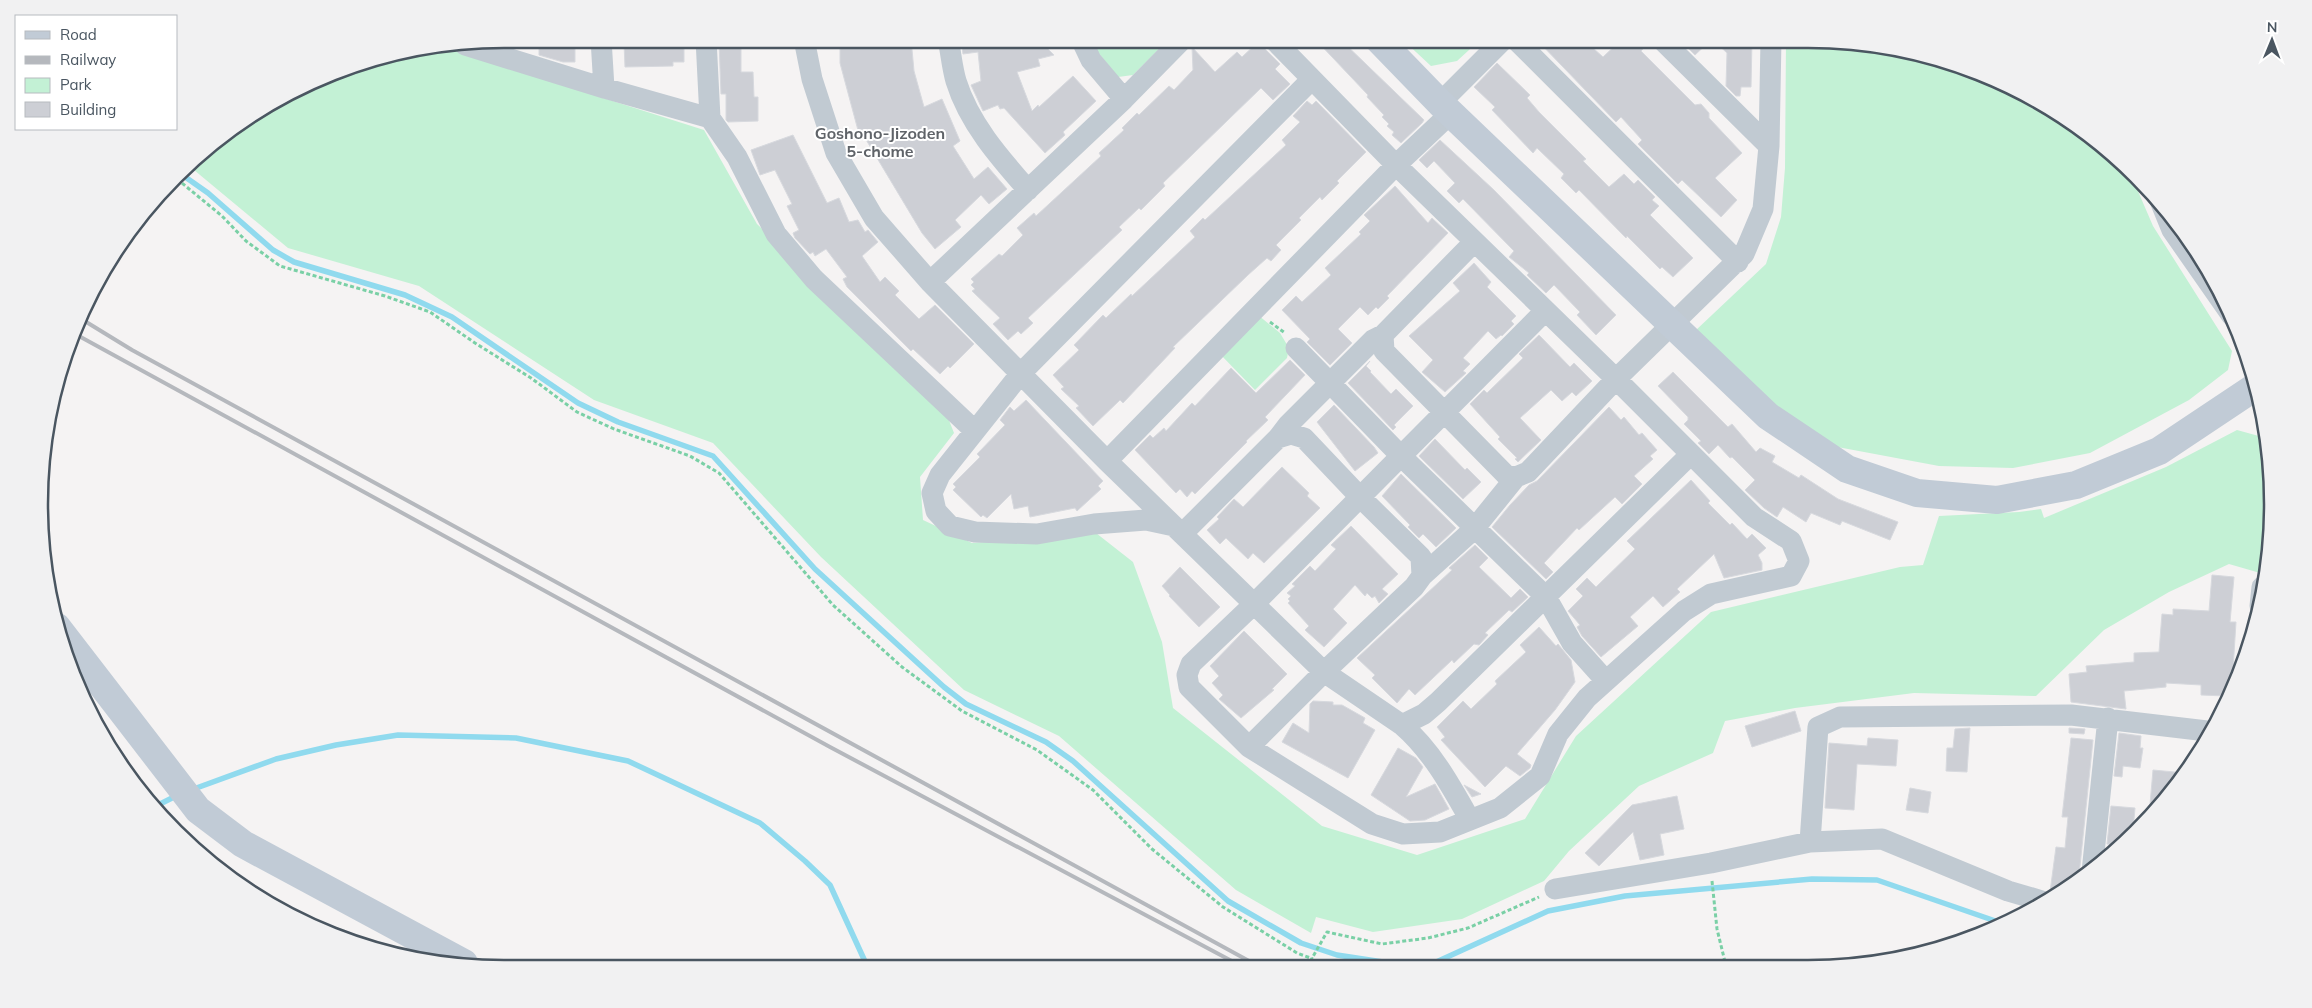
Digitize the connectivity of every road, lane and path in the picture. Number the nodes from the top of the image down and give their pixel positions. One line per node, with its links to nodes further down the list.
1 (475, 48): 15 (street)
2 (602, 48): 15 (street)
3 (706, 48): 18 (street)
4 (806, 48): 27 (street)
5 (950, 48): 22 (street)
6 (1085, 48): 16 (street)
7 (1174, 48): 16 (street)
8 (1282, 48): 14 (street)
9 (1387, 48): 17 (street)
10 (1496, 48): 17 (street)
11 (1524, 48): 25 (street)
12 (1670, 48): 19 (street)
13 (1772, 48): 19 (street)
14 (1312, 79): 20 (street); 33 (street)
15 (604, 88): 18 (street)
16 (1124, 99): 22 (street)
17 (1445, 108): 20 (street); 30 (street)
18 (710, 118): 38 (street)
19 (1769, 146): 25 (street)
20 (1396, 165): 24 (street); 28 (street)
21 (180, 182): 64 (path)
22 (1028, 190): 27 (street)
23 (2171, 227): 26 (street)
24 (1474, 242): 29 (street); 31 (street)
25 (1738, 262): 30 (street)
26 (2198, 267)
27 (930, 282): 33 (street)
28 (1253, 311): 32 (path); 42 (street)
29 (1545, 311): 34 (street); 37 (street)
30 (1672, 326): 34 (street); 36 (street)
31 (1384, 335): 35 (street); 37 (street)
32 (1296, 348): 35 (street)
33 (1021, 373): 38 (street); 42 (street)
34 (1616, 379): 40 (street); 43 (street)
35 (1330, 382): 39 (street); 41 (street)
36 (2250, 390)
37 (1443, 413): 41 (street); 43 (street)
38 (976, 430): 46 (street)
39 (1278, 438): 44 (street); 46 (street)
40 (1691, 454): 48 (street); 52 (street)
41 (1401, 456): 44 (street); 45 (street)
42 (1108, 461): 46 (street)
43 (1516, 478): 45 (street)
44 (1360, 498): 47 (street); 49 (street)
45 (1474, 529): 47 (street); 48 (street)
46 (1178, 530): 49 (street)
47 (1422, 576): 51 (street)
48 (1546, 597): 52 (street); 54 (street)
49 (1254, 604): 51 (street); 56 (street)
50 (70, 643): 63 (street)
51 (1324, 672): 54 (street); 56 (street)
52 (1606, 681): 57 (street)
53 (2108, 718): 55 (street); 58 (street); 59 (street)
54 (1402, 725): 57 (street)
55 (2204, 731)
56 (1249, 748): 57 (street)
57 (1470, 820)
58 (1810, 842): 60 (street); 62 (street)
59 (2093, 860)
60 (1555, 889): 64 (path)
61 (1713, 892): 65 (path)
62 (2036, 899)
63 (455, 958)
64 (1313, 959)
65 (1725, 960)

